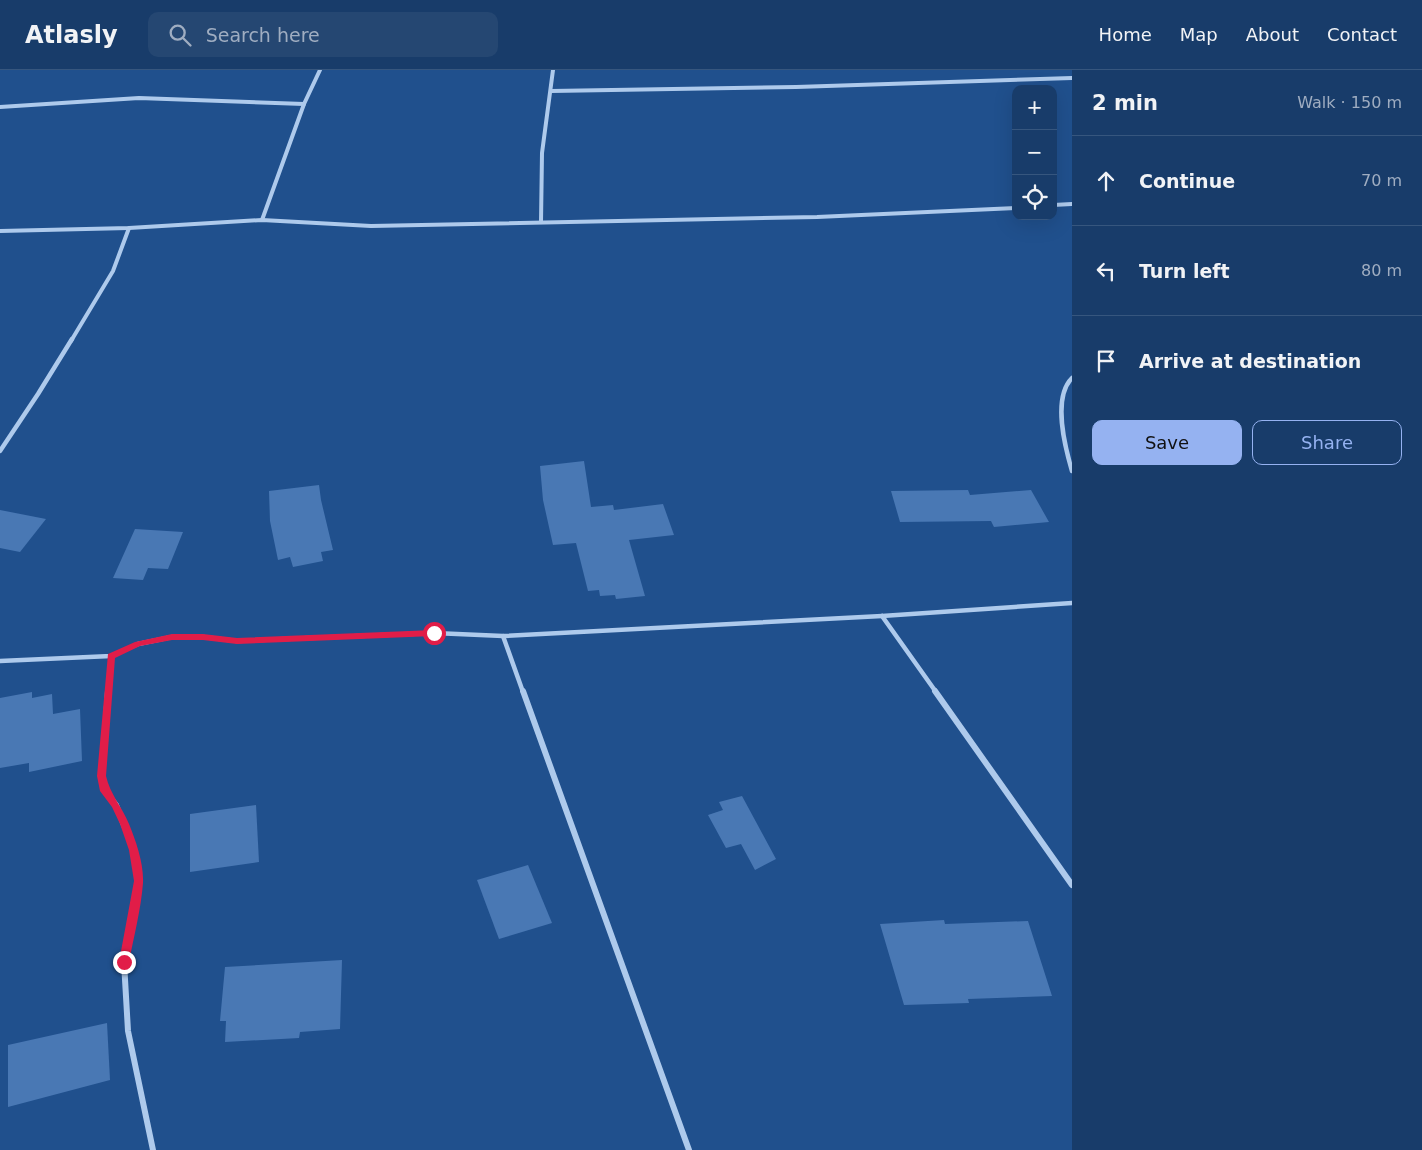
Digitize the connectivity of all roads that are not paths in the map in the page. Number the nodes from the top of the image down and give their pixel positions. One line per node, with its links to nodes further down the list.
1 (320, 70): 5 (street)
2 (553, 70): 4 (street)
3 (1072, 78): 4 (street)
4 (551, 91): 11 (street)
5 (304, 104): 6 (street); 10 (street)
6 (0, 107)
7 (1072, 204): 8 (street)
8 (1057, 205)
9 (1012, 208): 11 (street)
10 (262, 220): 11 (street); 12 (street)
11 (541, 222)
12 (129, 228): 13 (street); 15 (street)
13 (0, 232)
14 (1072, 378): 16 (street)
15 (0, 451)
16 (1072, 471)
17 (1072, 603): 18 (street)
18 (882, 616): 19 (street); 22 (street)
19 (503, 636): 20 (street); 24 (street)
20 (111, 656): 21 (street); 23 (street)
21 (0, 661)
22 (1072, 885)
23 (153, 1150)
24 (689, 1150)

